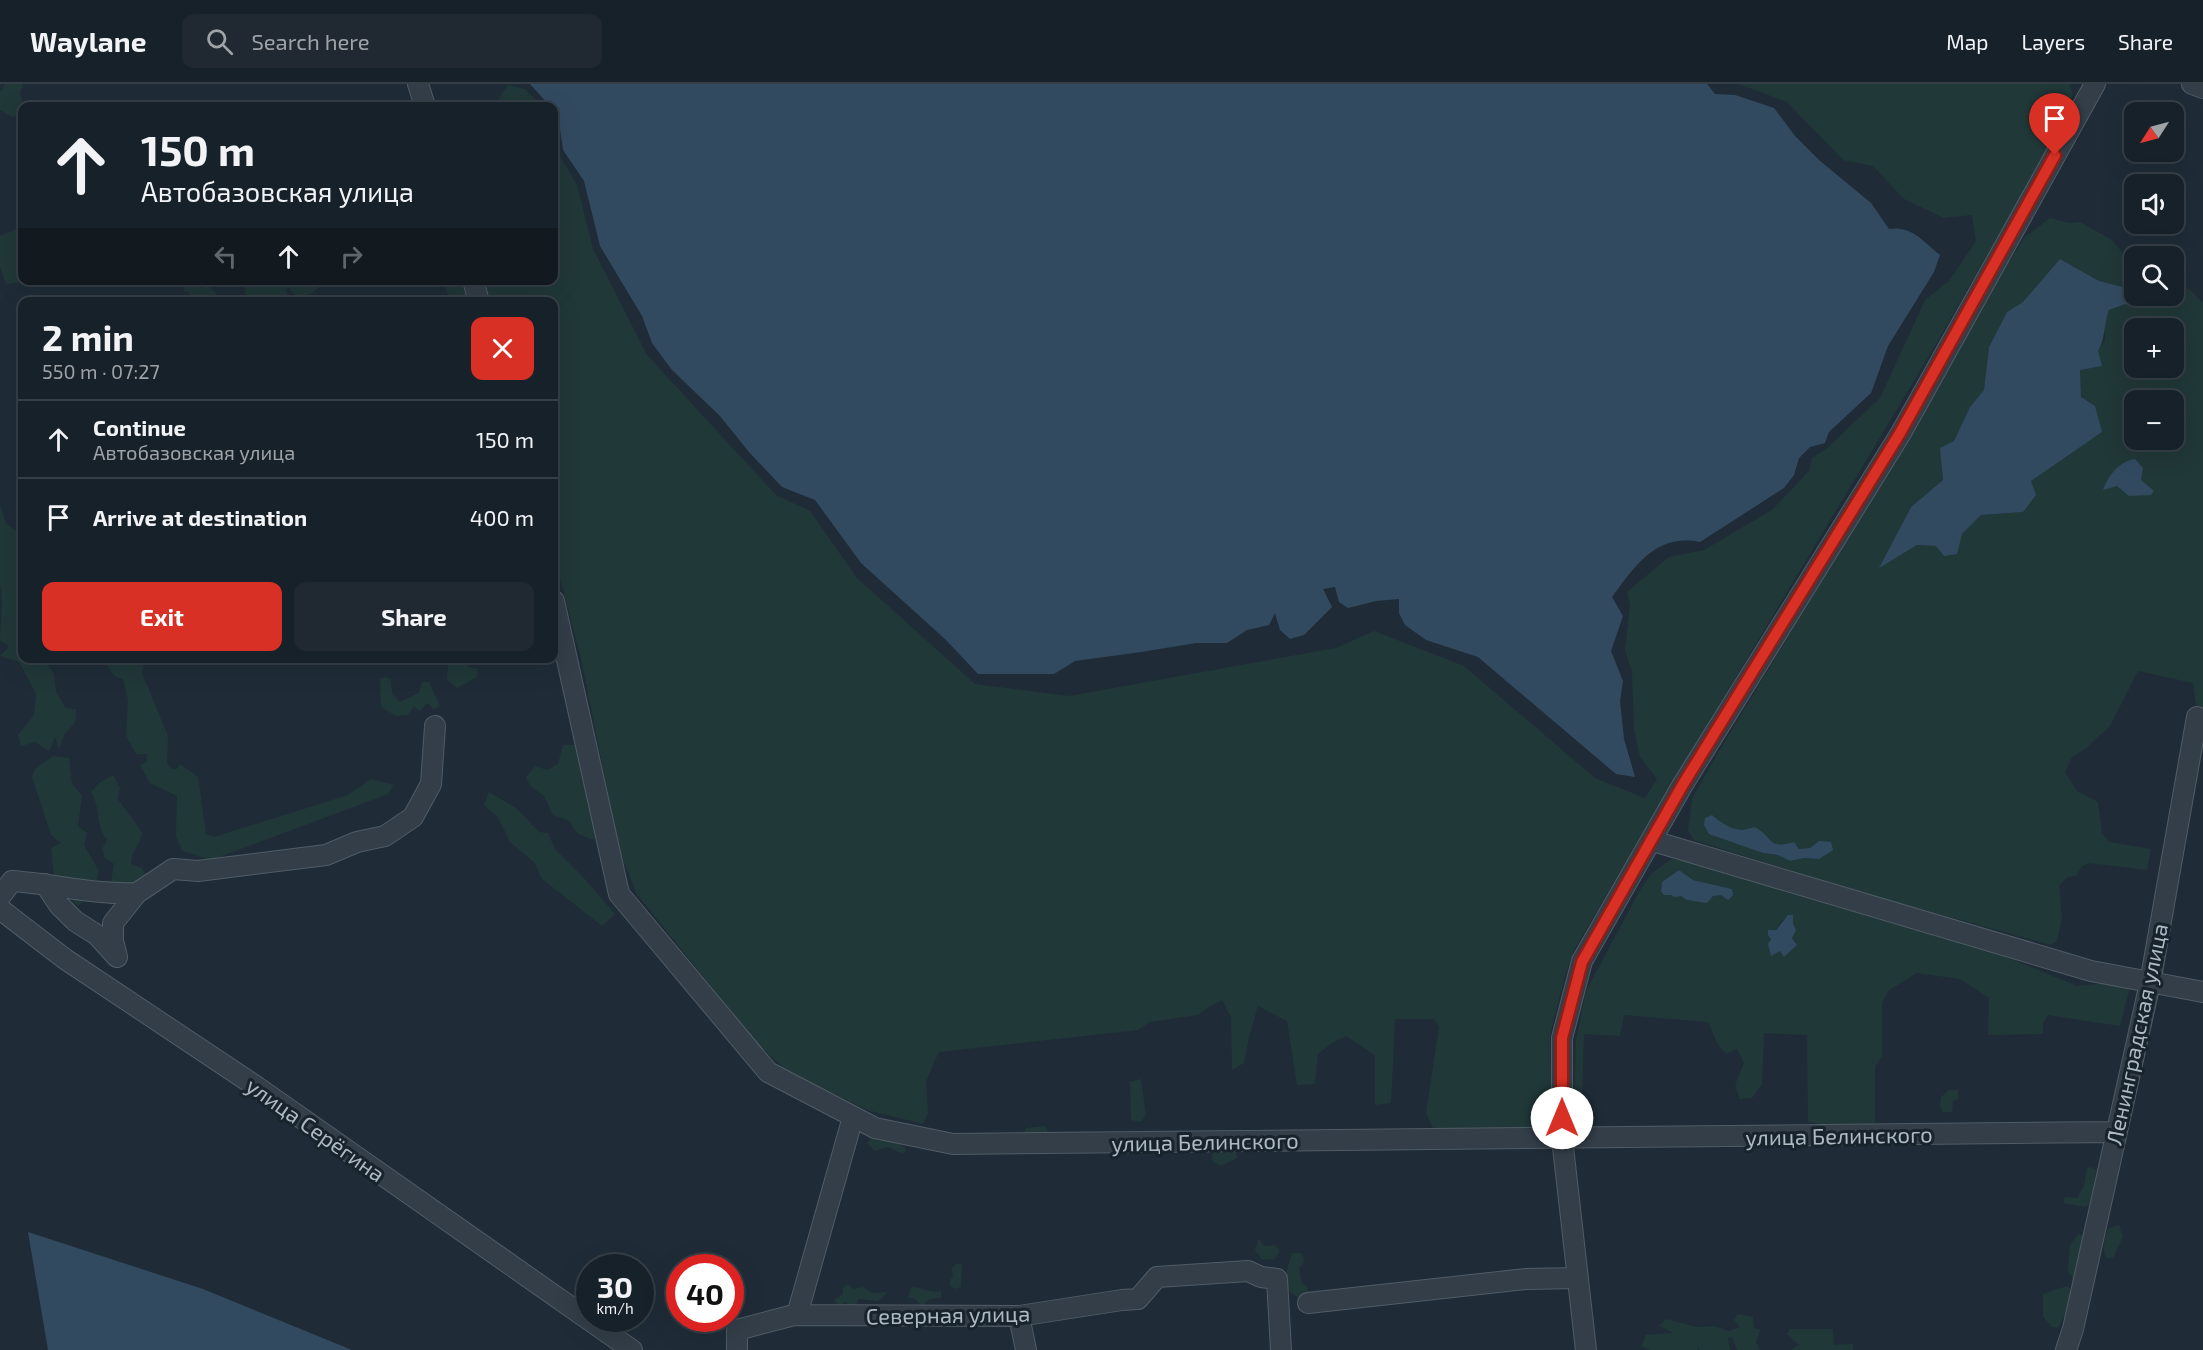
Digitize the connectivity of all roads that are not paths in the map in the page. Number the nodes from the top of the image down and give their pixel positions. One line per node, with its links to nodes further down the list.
1 (418, 84): 5 (street)
2 (2095, 84): 9 (street)
3 (2192, 84): 4 (street)
4 (2203, 88)
5 (424, 102)
6 (558, 619): 16 (street, улица Белинского)
7 (2197, 717): 14 (street, Ленинградская улица)
8 (435, 726): 11 (street)
9 (1653, 841): 14 (street); 18 (street)
10 (45, 884): 11 (street); 11 (street); 12 (street)
11 (137, 893)
12 (0, 897)
13 (0, 909): 23 (street, улица Серёгина)
14 (2150, 983): 15 (street); 17 (street, Ленинградская улица)
15 (2203, 992)
16 (853, 1117): 18 (street, улица Белинского); 21 (street)
17 (2116, 1132): 18 (street, улица Белинского); 28 (street, Ленинградская улица)
18 (1562, 1138): 19 (street)
19 (1577, 1278): 20 (street); 27 (street)
20 (1308, 1303)
21 (797, 1315): 22 (street, Северная улица); 24 (street, Северная улица)
22 (1019, 1316): 25 (street); 26 (street, Северная улица)
23 (632, 1350)
24 (737, 1350)
25 (1026, 1350)
26 (1281, 1350)
27 (1586, 1350)
28 (2066, 1350)

